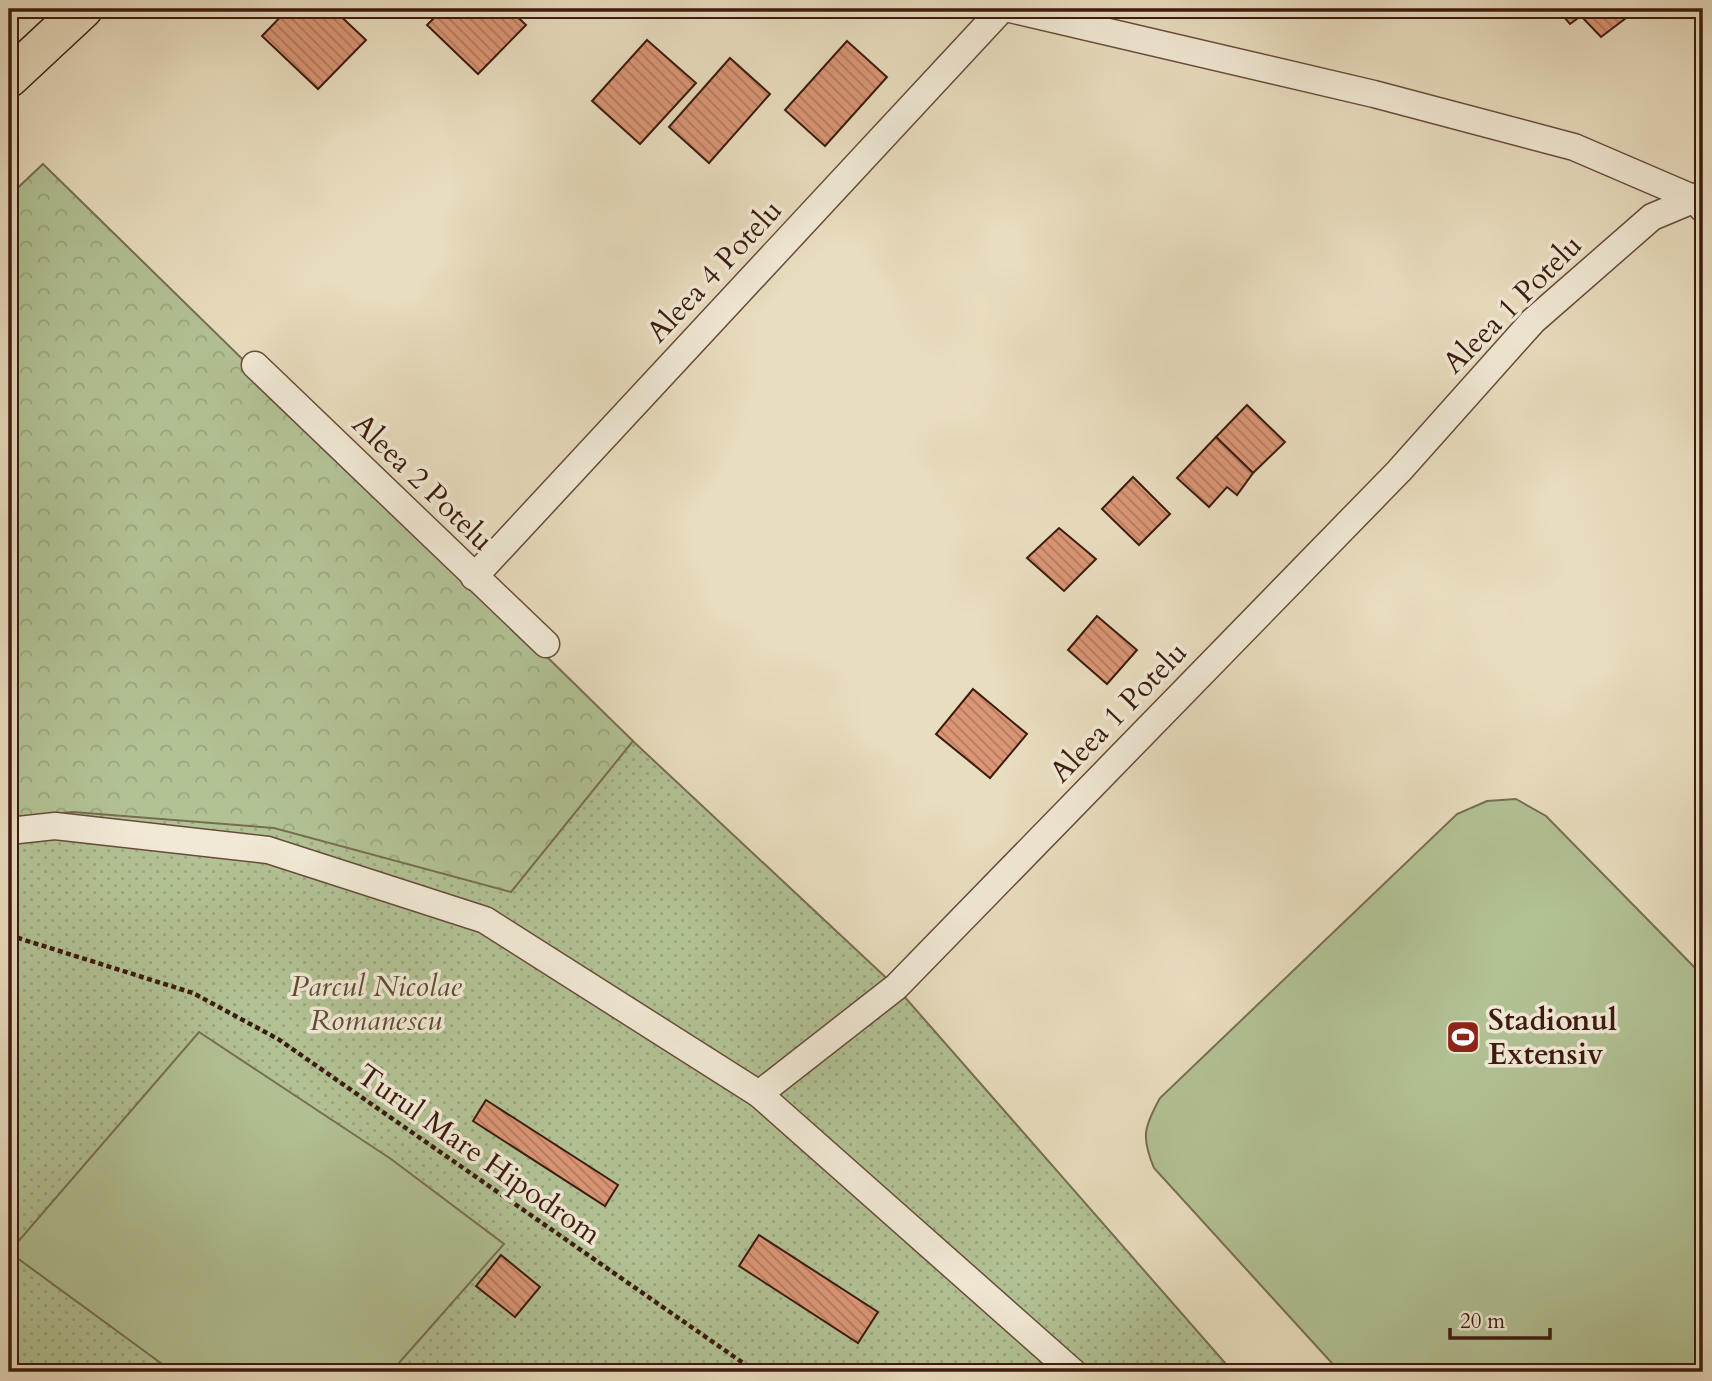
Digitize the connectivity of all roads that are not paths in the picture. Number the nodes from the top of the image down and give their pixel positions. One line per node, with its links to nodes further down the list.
1 (83, 9): 4 (main road)
2 (1002, 9): 7 (street, Aleea 4 Potelu)
3 (1010, 9): 5 (street, Aleea 1 Potelu)
4 (9, 78)
5 (1700, 201): 10 (street, Aleea 1 Potelu)
6 (256, 365): 7 (street, Aleea 2 Potelu)
7 (474, 577): 8 (street, Aleea 2 Potelu)
8 (546, 644)
9 (9, 831): 10 (street)
10 (759, 1094): 11 (street)
11 (1073, 1372)

